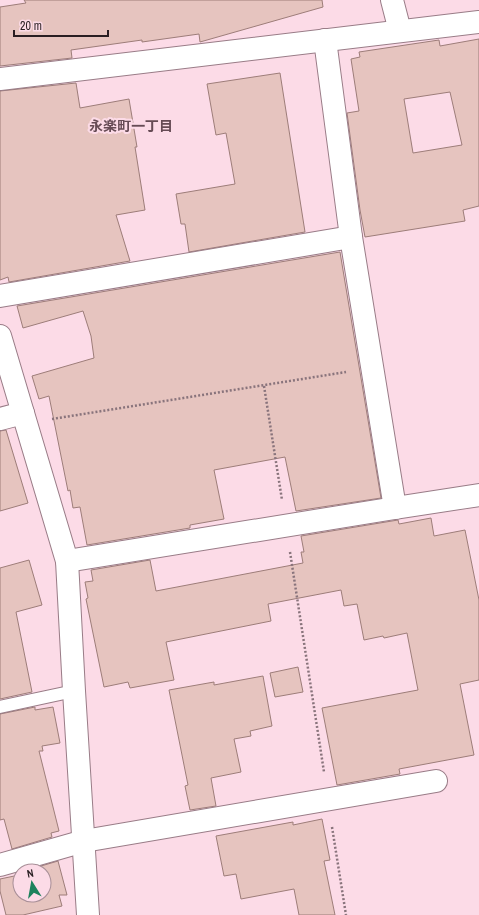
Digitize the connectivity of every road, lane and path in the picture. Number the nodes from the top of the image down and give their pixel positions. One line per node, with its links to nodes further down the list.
1 (392, 0): 3 (street)
2 (479, 22): 3 (street)
3 (400, 31): 4 (street)
4 (325, 40): 5 (street); 6 (street)
5 (0, 79)
6 (351, 237): 7 (street); 9 (street)
7 (0, 296)
8 (0, 336): 11 (street)
9 (373, 368): 10 (path); 14 (street)
10 (264, 386): 11 (path); 15 (path)
11 (25, 418): 12 (street); 16 (street)
12 (0, 419)
13 (479, 495): 14 (street)
14 (395, 508): 15 (street)
15 (286, 526): 16 (street); 20 (path)
16 (68, 561): 17 (street)
17 (74, 691): 18 (lane); 21 (street)
18 (0, 707)
19 (436, 781): 20 (street)
20 (328, 799): 21 (street); 24 (path)
21 (84, 841): 22 (street); 23 (street)
22 (0, 865)
23 (88, 915)
24 (346, 915)

